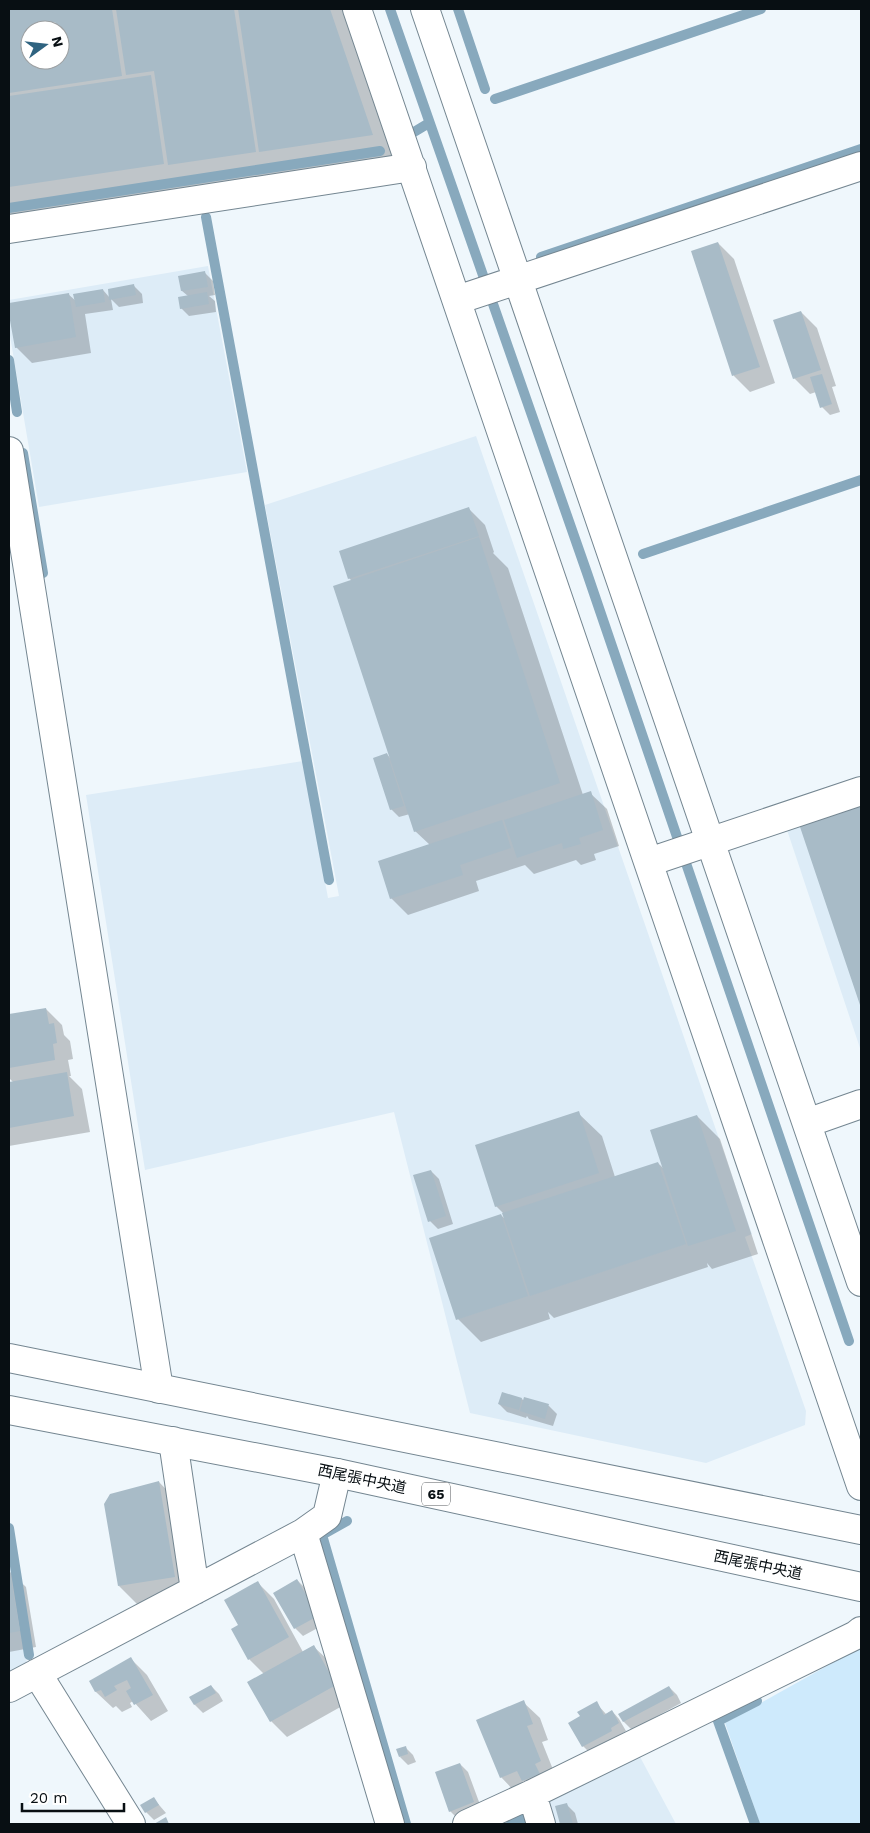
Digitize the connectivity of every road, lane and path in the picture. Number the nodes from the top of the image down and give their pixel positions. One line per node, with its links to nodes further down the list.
1 (357, 9): 4 (street)
2 (425, 9): 6 (street)
3 (861, 166): 6 (street)
4 (412, 167): 5 (street); 7 (street)
5 (9, 229)
6 (512, 282): 7 (street); 10 (street)
7 (465, 298): 11 (street)
8 (9, 451): 16 (street)
9 (861, 791): 10 (street)
10 (704, 843): 11 (street); 13 (street)
11 (656, 859): 20 (street)
12 (861, 1104): 13 (street)
13 (807, 1123): 14 (street)
14 (861, 1282)
15 (9, 1358): 16 (street)
16 (159, 1389): 21 (street)
17 (9, 1410): 18 (street, 西尾張中央道 / 65)
18 (173, 1441): 19 (street, 西尾張中央道 / 65); 24 (street)
19 (337, 1473): 22 (street); 23 (street, 西尾張中央道 / 65)
20 (861, 1486)
21 (861, 1530)
22 (303, 1533): 24 (street); 30 (street)
23 (861, 1587)
24 (195, 1590): 26 (street)
25 (861, 1631): 28 (street)
26 (37, 1673): 27 (street); 29 (street)
27 (9, 1688)
28 (532, 1794): 31 (street); 32 (street)
29 (131, 1824)
30 (390, 1824)
31 (467, 1824)
32 (541, 1824)

